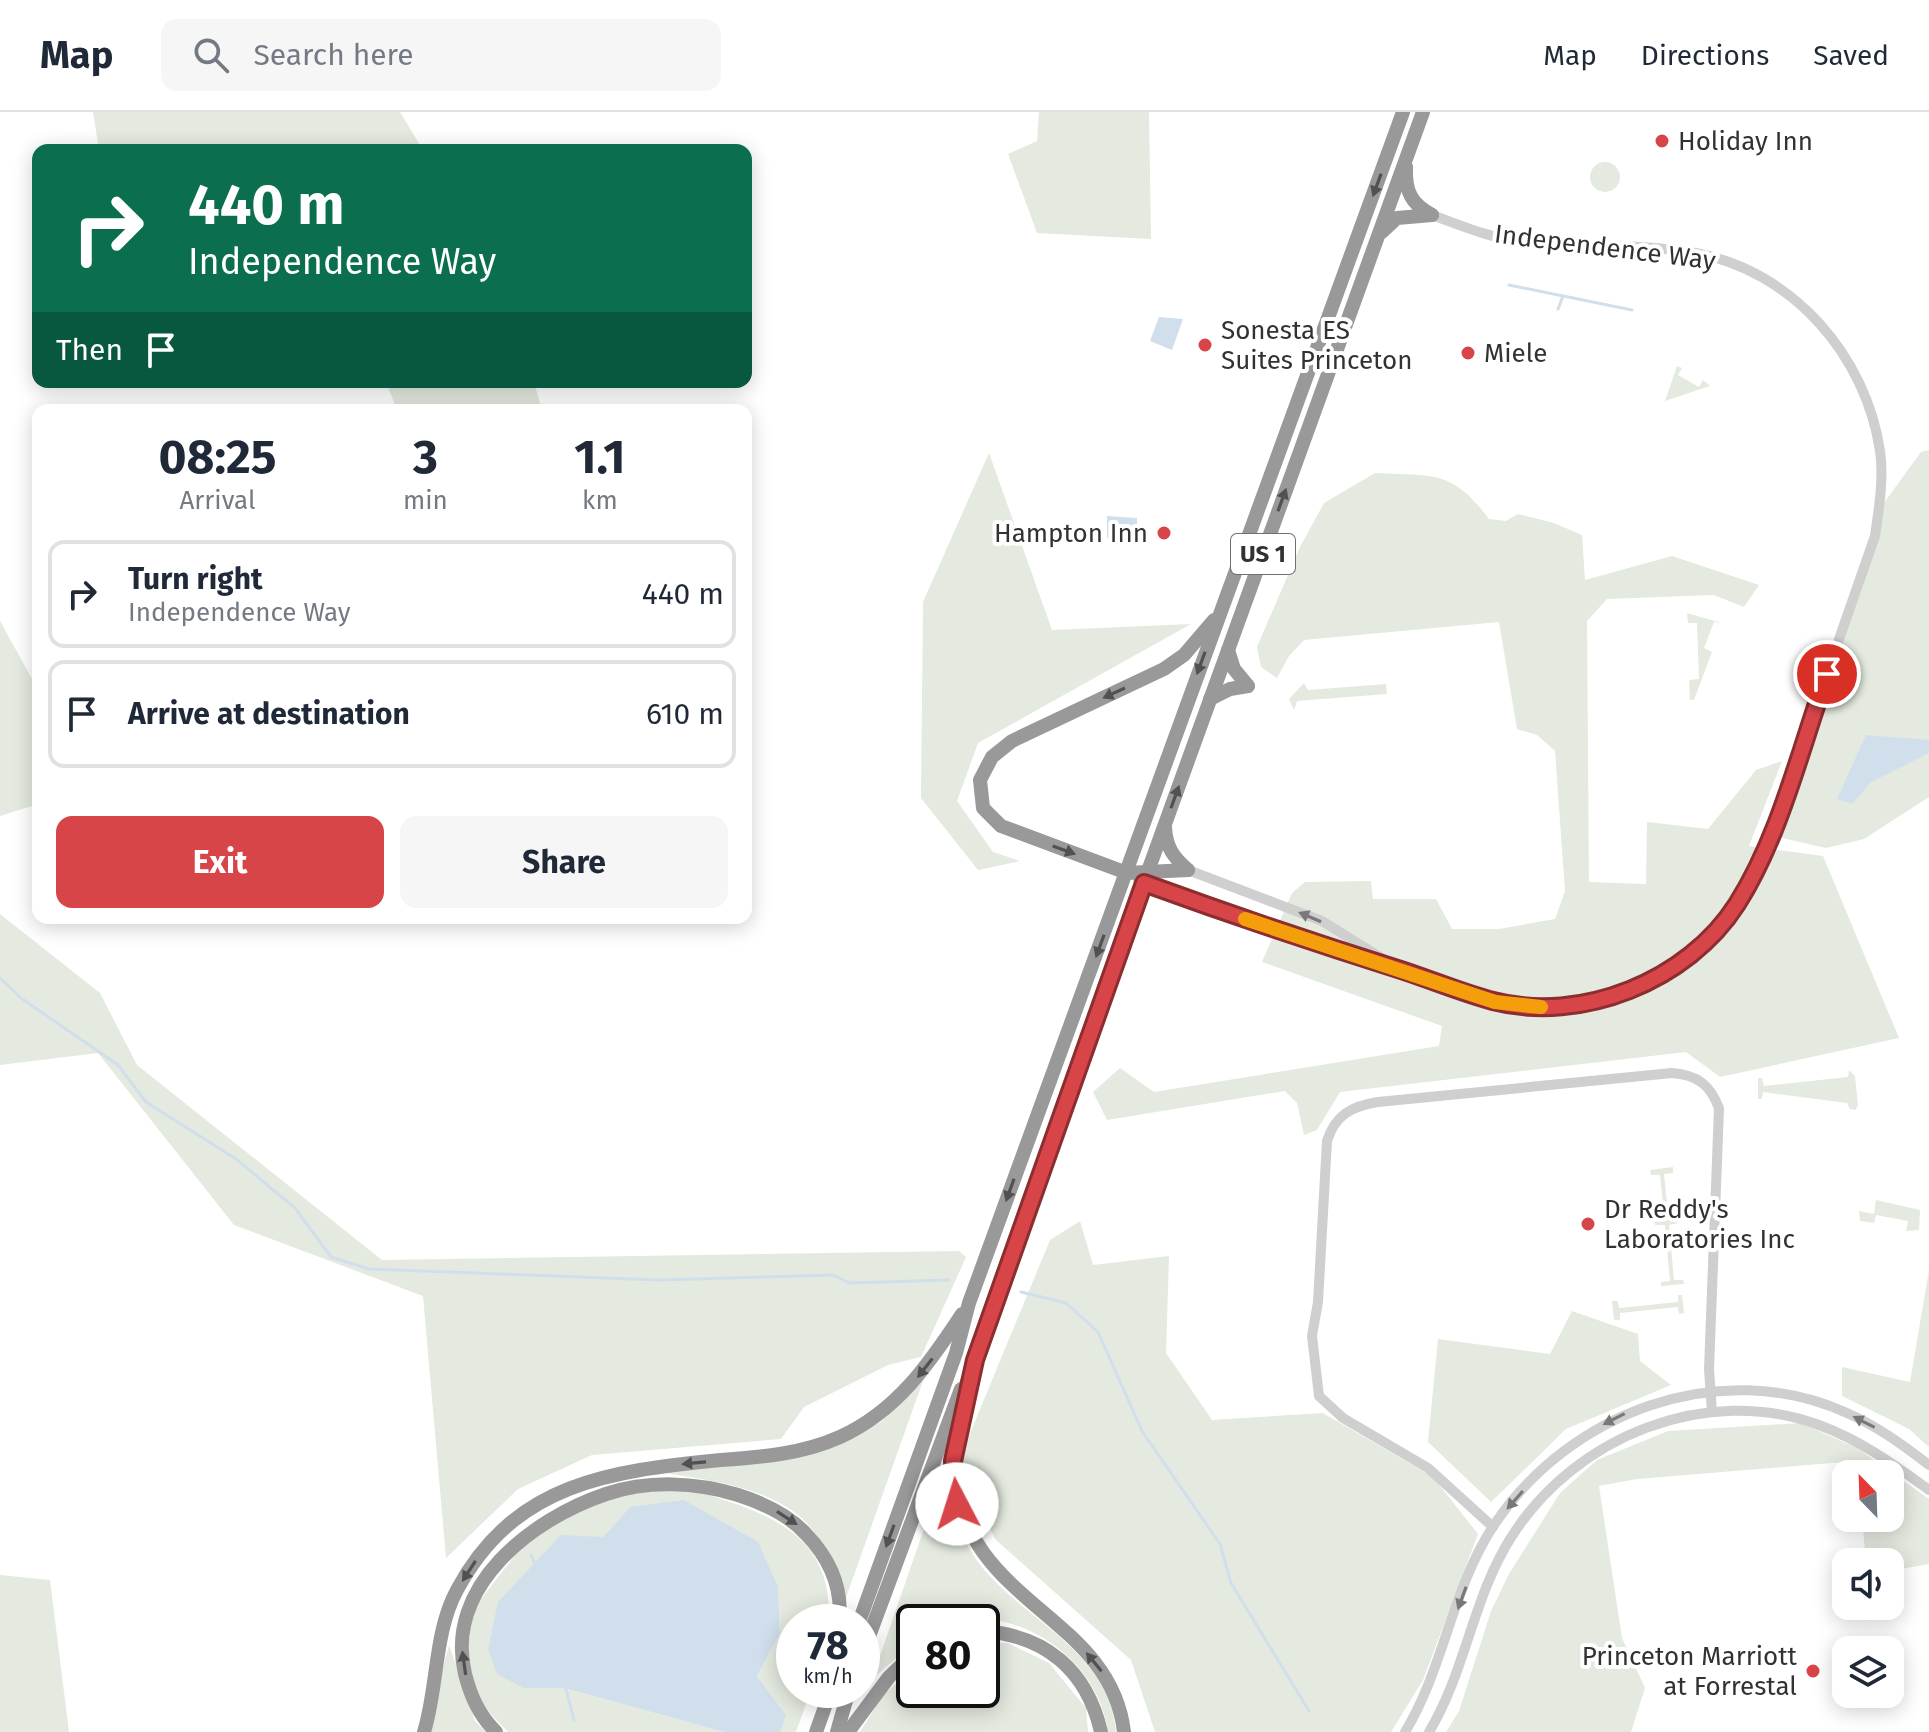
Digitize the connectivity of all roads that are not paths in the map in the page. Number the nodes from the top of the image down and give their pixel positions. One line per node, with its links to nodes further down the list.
1 (1403, 112): 6 (highway, US 1, one-way to 6)
2 (1423, 112): 3 (highway, US 1)
3 (1407, 155): 4 (highway); 5 (highway, US 1)
4 (1432, 215): 5 (highway); 13 (street, Independence Way)
5 (1377, 238): 7 (highway, US 1, one-way to 5)
6 (1219, 614): 11 (highway, US 1, one-way to 11); 11 (highway, one-way to 11)
7 (1228, 650): 8 (highway, US 1); 8 (highway)
8 (1210, 699): 9 (highway, US 1, one-way to 8)
9 (1165, 825): 10 (highway); 12 (highway, US 1)
10 (1188, 870): 12 (highway); 13 (street, Independence Way, one-way to 10)
11 (1127, 873): 12 (highway); 14 (highway, US 1, one-way to 14)
12 (1146, 877): 13 (street, Independence Way); 15 (highway, US 1)
13 (1401, 970)
14 (969, 1303): 22 (highway, US 1, one-way to 22); 28 (highway, one-way to 28)
15 (975, 1360): 23 (highway, US 1); 34 (highway, one-way to 15)
16 (1711, 1392): 17 (street); 18 (street, one-way to 16); 20 (street, one-way to 20); 20 (street)
17 (1712, 1412): 19 (street); 36 (street)
18 (1929, 1465)
19 (1929, 1490)
20 (1493, 1527): 35 (street, one-way to 35)
21 (839, 1604): 29 (highway, one-way to 21)
22 (865, 1604)
23 (880, 1605)
24 (1000, 1632): 33 (highway)
25 (896, 1670): 32 (highway)
26 (825, 1708): 30 (highway)
27 (844, 1708): 31 (highway)
28 (424, 1732)
29 (496, 1732)
30 (816, 1732)
31 (837, 1732)
32 (848, 1732)
33 (1101, 1732)
34 (1124, 1732)
35 (1405, 1732)
36 (1429, 1732)

